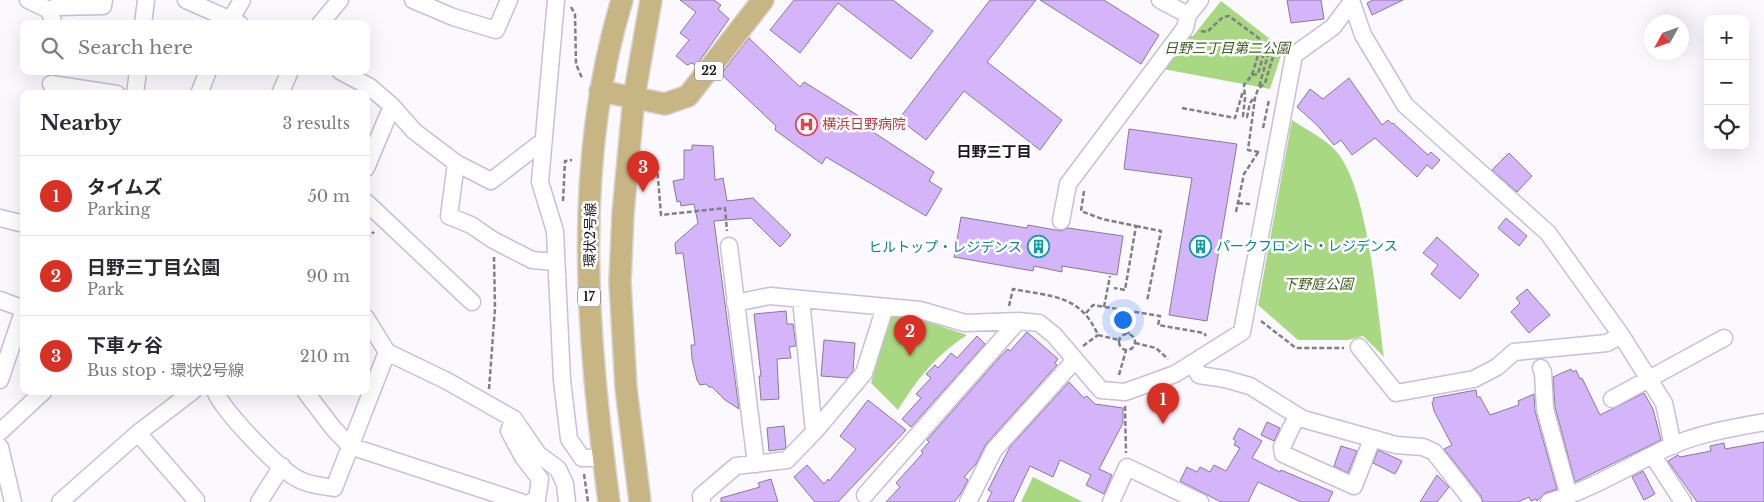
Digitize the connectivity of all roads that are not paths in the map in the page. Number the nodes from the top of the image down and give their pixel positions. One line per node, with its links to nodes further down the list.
1 (28, 0): 16 (street)
2 (104, 0): 16 (street)
3 (146, 0): 18 (street)
4 (186, 0): 19 (street)
5 (242, 0): 20 (street)
6 (340, 0): 21 (street)
7 (413, 0): 8 (street)
8 (509, 0)
9 (556, 0): 34 (street)
10 (622, 0): 31 (main road, 環状2号線 / 17)
11 (651, 0): 32 (main road, 17)
12 (763, 0): 32 (main road, 22)
13 (1160, 0): 17 (street)
14 (1200, 0): 17 (street)
15 (1351, 1): 52 (street); 58 (street)
16 (51, 17)
17 (1187, 18): 39 (street)
18 (144, 20)
19 (228, 20)
20 (233, 20)
21 (323, 20)
22 (137, 75): 28 (street)
23 (206, 75): 29 (street)
24 (288, 75): 30 (street)
25 (348, 75): 33 (street)
26 (51, 83): 27 (street)
27 (93, 90)
28 (136, 90)
29 (201, 90)
30 (282, 90)
31 (600, 91): 32 (main road, 22); 77 (main road, 環状2号線 / 17)
32 (634, 97): 92 (main road, 17)
33 (392, 106): 35 (street); 36 (street)
34 (543, 141): 36 (street); 42 (street)
35 (370, 158)
36 (456, 163): 42 (street)
37 (370, 206): 45 (street)
38 (1, 219): 40 (street)
39 (1061, 221)
40 (20, 223)
41 (729, 246): 46 (street)
42 (556, 262): 77 (street)
43 (801, 299): 46 (street); 47 (street); 70 (street)
44 (0, 300): 48 (street)
45 (472, 302)
46 (735, 303): 78 (street)
47 (885, 307): 50 (street); 70 (street)
48 (20, 308)
49 (20, 321): 60 (street)
50 (1012, 321): 57 (street); 80 (street)
51 (370, 324): 55 (street)
52 (1621, 335): 56 (street); 59 (street)
53 (1724, 338): 59 (street)
54 (1359, 347): 56 (street)
55 (387, 352): 67 (street); 73 (street)
56 (1535, 358): 81 (street)
57 (1075, 360): 58 (street); 94 (street)
58 (1193, 364): 66 (street)
59 (1648, 378): 65 (street); 74 (street)
60 (0, 380)
61 (40, 395): 69 (street)
62 (188, 395): 71 (street)
63 (217, 395): 79 (street)
64 (308, 395): 73 (street)
65 (1612, 399)
66 (1297, 416): 72 (street); 72 (street)
67 (514, 419): 89 (street); 90 (street)
68 (1764, 422): 74 (street)
69 (0, 432)
70 (814, 432): 78 (street)
71 (138, 433): 83 (street); 86 (street)
72 (1372, 439): 96 (street)
73 (350, 446): 79 (street); 82 (street)
74 (1673, 446): 76 (street)
75 (0, 447): 85 (street)
76 (1653, 456): 81 (street); 98 (street)
77 (603, 458): 91 (main road, 環状2号線 / 17)
78 (756, 464): 93 (street)
79 (282, 466): 87 (street)
80 (865, 495)
81 (1569, 496): 97 (street)
82 (496, 498): 88 (street)
83 (196, 500)
84 (1189, 500): 95 (street)
85 (13, 502)
86 (60, 502)
87 (259, 502)
88 (521, 502)
89 (531, 502)
90 (567, 502)
91 (609, 502)
92 (640, 502)
93 (702, 502)
94 (968, 502)
95 (1111, 502)
96 (1473, 502)
97 (1549, 502)
98 (1683, 502)

